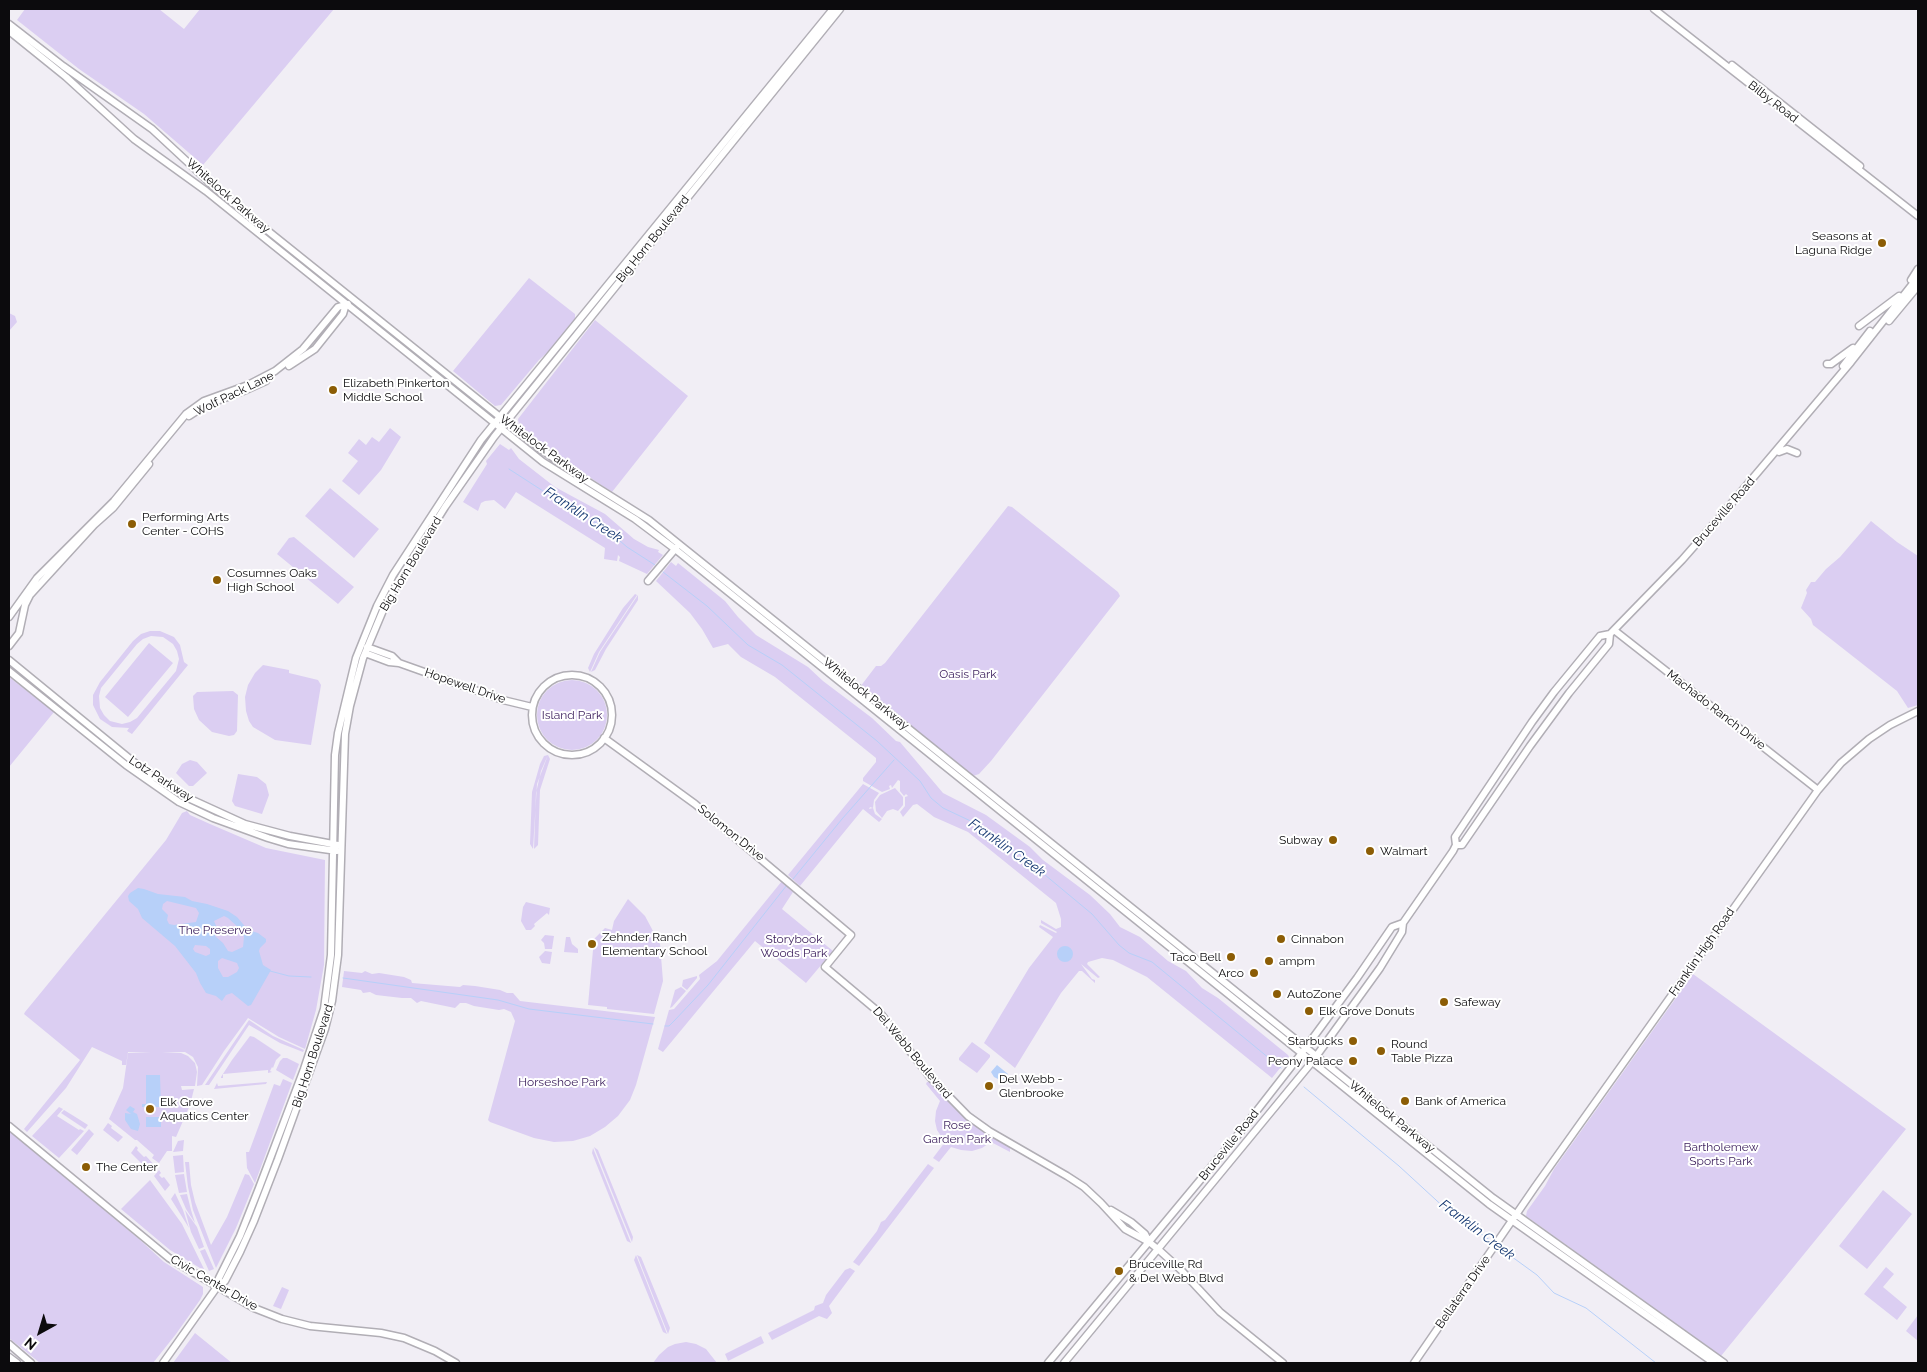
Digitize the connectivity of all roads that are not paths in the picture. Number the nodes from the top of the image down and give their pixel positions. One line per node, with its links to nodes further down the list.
1 (833, 9): 21 (main road, Big Horn Boulevard)
2 (840, 9): 22 (main road, Big Horn Boulevard)
3 (1654, 9): 7 (main road, Bilby Road)
4 (1661, 9): 7 (main road, Bilby Road)
5 (9, 24): 11 (main road, Whitelock Parkway)
6 (9, 30): 14 (main road, Whitelock Parkway)
7 (1892, 195): 8 (main road, Bilby Road)
8 (1918, 216)
9 (1918, 269): 13 (main road, Bruceville Road)
10 (1918, 277): 17 (main road, Bruceville Road)
11 (330, 280): 14 (main road); 16 (main road, Whitelock Parkway)
12 (1918, 286): 17 (main road)
13 (1899, 296): 15 (main road); 18 (main road, Bruceville Road)
14 (346, 304): 16 (main road); 23 (main road, Whitelock Parkway); 29 (main road, Wolf Pack Lane); 31 (main road, Wolf Pack Lane)
15 (1859, 326)
16 (398, 334): 21 (main road, Whitelock Parkway)
17 (1871, 336): 20 (main road, Bruceville Road)
18 (1860, 343): 19 (main road); 20 (main road, Bruceville Road)
19 (1827, 364)
20 (1831, 384): 26 (main road, Bruceville Road)
21 (499, 416): 22 (main road, Whitelock Parkway); 23 (main road, Big Horn Boulevard)
22 (506, 422): 24 (main road, Big Horn Boulevard); 27 (main road, Whitelock Parkway)
23 (494, 423): 24 (main road, Whitelock Parkway); 41 (main road, Big Horn Boulevard)
24 (500, 428): 27 (main road, Whitelock Parkway); 32 (main road, Big Horn Boulevard)
25 (1797, 453): 26 (main road)
26 (1771, 456): 30 (main road, Bruceville Road)
27 (677, 547): 28 (main road); 39 (main road, Whitelock Parkway)
28 (648, 581)
29 (9, 617)
30 (1612, 632): 38 (main road, Machado Ranch Drive); 40 (main road, Bruceville Road); 40 (main road, Bruceville Road)
31 (9, 646)
32 (366, 650): 35 (main road, Hopewell Drive); 41 (main road, Big Horn Boulevard)
33 (9, 660): 41 (main road, Lotz Parkway)
34 (9, 670): 41 (main road, Lotz Parkway)
35 (532, 707): 37 (main road); 37 (main road)
36 (1918, 711): 38 (main road, Franklin High Road)
37 (604, 738): 43 (main road, Solomon Drive)
38 (1818, 790): 50 (main road, Franklin High Road)
39 (1042, 840): 44 (main road, Whitelock Parkway); 45 (main road, Whitelock Parkway)
40 (1456, 845): 42 (main road, Bruceville Road)
41 (338, 848): 53 (main road, Big Horn Boulevard)
42 (1403, 923): 46 (main road, Bruceville Road); 48 (main road, Bruceville Road)
43 (825, 966): 51 (main road, Del Webb Boulevard)
44 (1208, 969): 45 (main road); 46 (main road, Whitelock Parkway)
45 (1204, 975): 47 (main road, Whitelock Parkway)
46 (1306, 1047): 47 (main road, Bruceville Road); 48 (main road, Whitelock Parkway)
47 (1301, 1054): 48 (main road, Whitelock Parkway); 51 (main road, Bruceville Road)
48 (1314, 1059): 50 (main road, Whitelock Parkway); 52 (main road, Bruceville Road)
49 (9, 1126): 53 (main road, Civic Center Drive)
50 (1515, 1218): 63 (main road, Bellaterra Drive); 64 (main road, Whitelock Parkway); 65 (main road, Whitelock Parkway)
51 (1150, 1242): 52 (main road, Del Webb Boulevard); 60 (main road, Bruceville Road)
52 (1159, 1250): 61 (main road, Bruceville Road); 62 (main road, Del Webb Boulevard)
53 (217, 1287): 58 (main road, Big Horn Boulevard); 59 (main road, Civic Center Drive)
54 (9, 1344): 57 (main road)
55 (9, 1356): 56 (main road)
56 (17, 1363)
57 (32, 1363)
58 (163, 1363)
59 (456, 1363)
60 (1048, 1363)
61 (1064, 1363)
62 (1283, 1363)
63 (1414, 1363)
64 (1714, 1363)
65 (1723, 1363)

